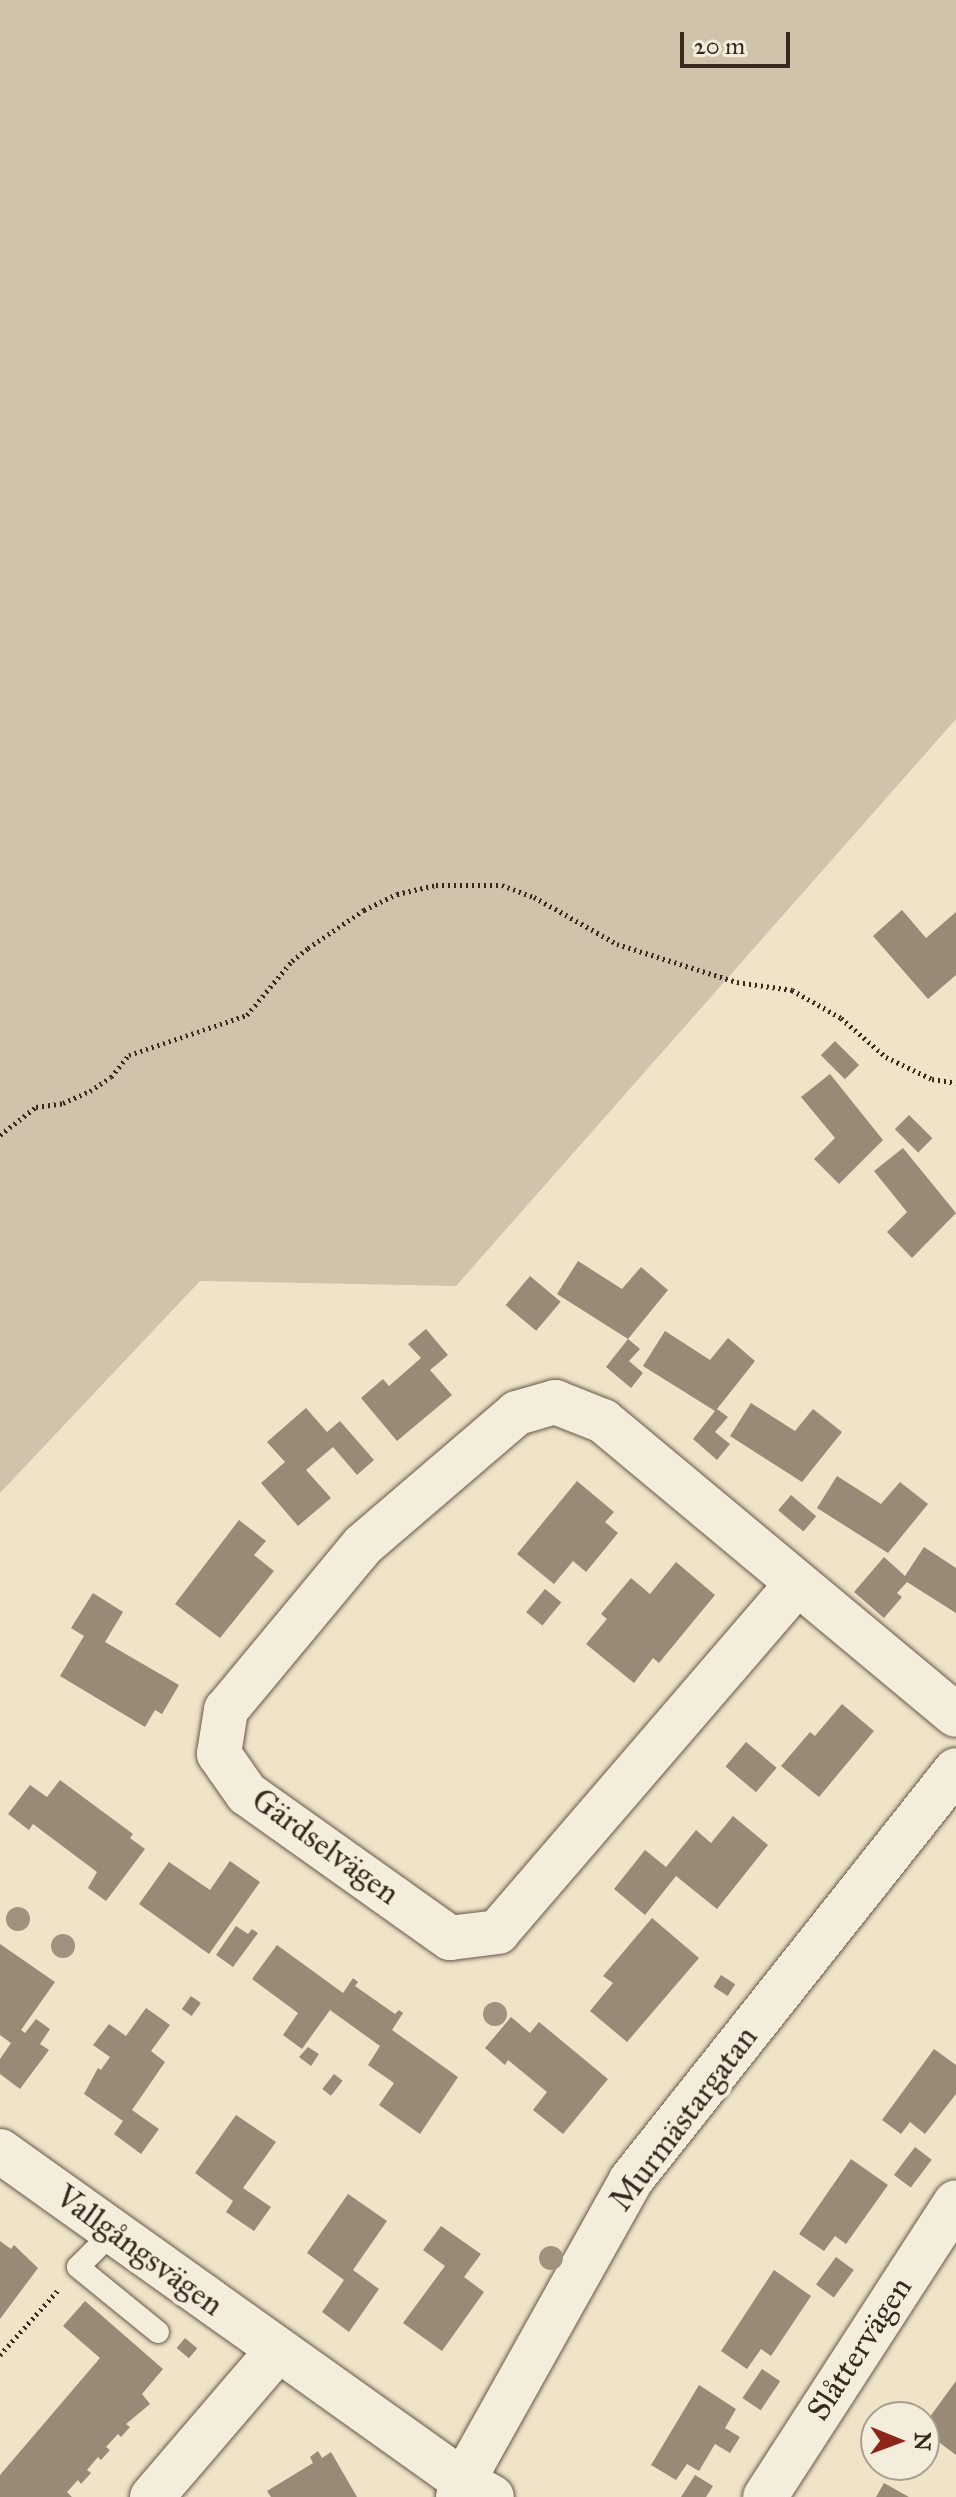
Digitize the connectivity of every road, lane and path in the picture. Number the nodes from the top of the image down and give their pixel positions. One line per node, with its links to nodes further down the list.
1 (956, 1083): 2 (path)
2 (0, 1135)
3 (796, 1585): 3 (street, Gärdselvägen); 4 (street, Gärdselvägen)
4 (956, 1715)
5 (956, 1770): 13 (street, Murmästargatan)
6 (0, 2151): 8 (street, Vallgångsvägen)
7 (956, 2202): 15 (street, Slåttervägen)
8 (113, 2232): 9 (lane); 11 (street, Vallgångsvägen)
9 (78, 2267): 10 (lane); 12 (path)
10 (158, 2332)
11 (278, 2350): 13 (street, Vallgångsvägen); 14 (street)
12 (0, 2355)
13 (471, 2492)
14 (152, 2497)
15 (765, 2497)

